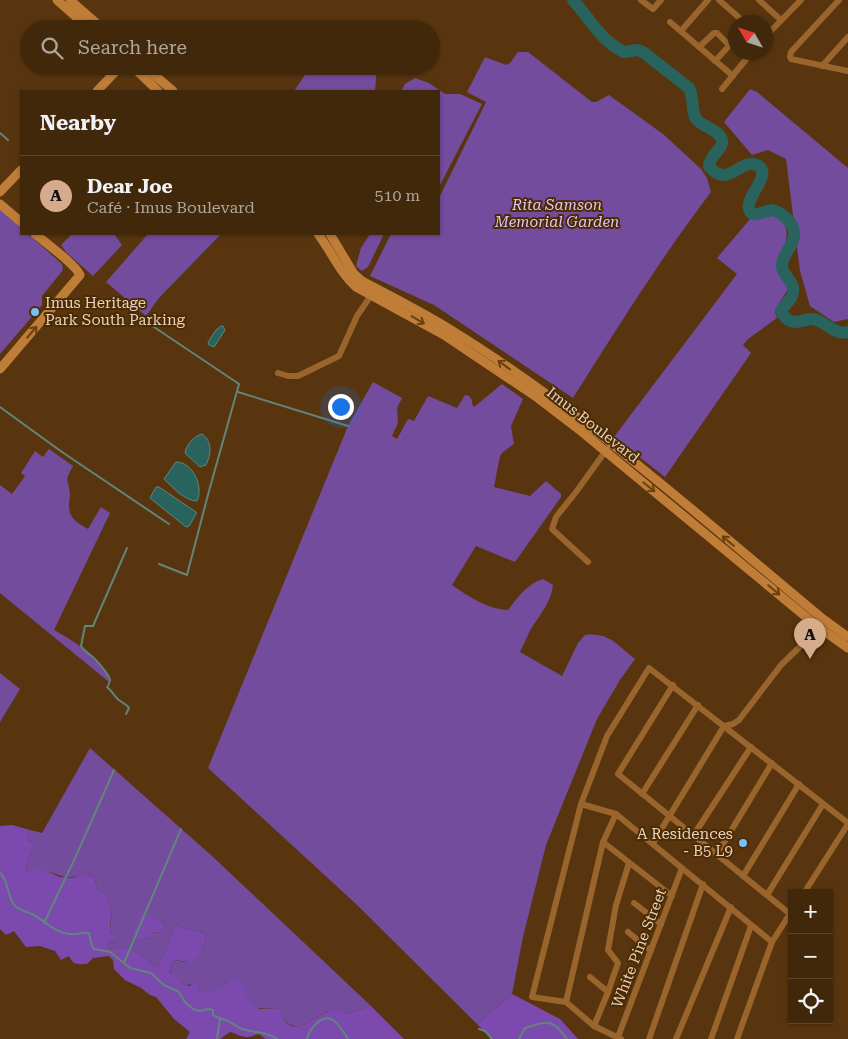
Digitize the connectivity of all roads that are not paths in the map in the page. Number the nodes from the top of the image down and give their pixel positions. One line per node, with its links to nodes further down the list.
1 (57, 0): 11 (main road)
2 (70, 0): 12 (main road)
3 (641, 0): 4 (street)
4 (661, 0)
5 (708, 0): 16 (street)
6 (719, 0): 10 (street)
7 (759, 0): 13 (street)
8 (838, 0): 21 (street)
9 (799, 1): 13 (street)
10 (736, 15)
11 (80, 20)
12 (93, 20)
13 (781, 20): 15 (street)
14 (670, 22): 16 (street)
15 (773, 29)
16 (681, 31): 18 (street)
17 (848, 37): 21 (street)
18 (699, 47): 19 (street); 19 (street)
19 (715, 60): 26 (street)
20 (745, 60): 26 (street)
21 (822, 66): 22 (street)
22 (848, 72)
23 (112, 75): 28 (main road)
24 (141, 75): 29 (main road)
25 (154, 75): 30 (main road)
26 (732, 76): 27 (street)
27 (722, 89)
28 (98, 90)
29 (157, 90)
30 (172, 90)
31 (20, 171): 32 (main road)
32 (0, 192)
33 (0, 204): 34 (main road)
34 (20, 221)
35 (36, 235): 39 (main road, one-way to 35)
36 (319, 235): 38 (main road, Imus Boulevard)
37 (331, 235): 38 (main road, Imus Boulevard)
38 (373, 292): 40 (street); 41 (main road, Imus Boulevard)
39 (0, 370)
40 (278, 373)
41 (608, 447): 42 (street); 43 (main road, Imus Boulevard)
42 (588, 562)
43 (820, 622): 44 (main road, Imus Boulevard); 45 (main road, Imus Boulevard); 48 (street)
44 (848, 637)
45 (848, 648)
46 (673, 685): 47 (street); 52 (street); 53 (street)
47 (698, 705): 48 (street); 52 (street)
48 (724, 726): 49 (street); 56 (street)
49 (751, 747): 50 (street); 58 (street)
50 (772, 763): 51 (street); 61 (street)
51 (798, 784): 54 (street); 64 (street)
52 (642, 794): 56 (street)
53 (581, 804): 55 (street); 80 (street)
54 (824, 804): 57 (street); 67 (street)
55 (616, 814): 59 (street); 60 (street)
56 (669, 816): 58 (street); 60 (street)
57 (848, 824): 66 (street)
58 (693, 836): 61 (street)
59 (603, 842): 62 (street); 80 (street)
60 (653, 843): 63 (street)
61 (717, 854): 64 (street)
62 (629, 863): 68 (street); 79 (street)
63 (682, 868): 65 (street); 68 (street, White Pine Street)
64 (743, 876): 67 (street)
65 (703, 884): 70 (street); 83 (street)
66 (807, 889)
67 (767, 895): 71 (street)
68 (672, 896): 73 (street, White Pine Street)
69 (634, 903): 73 (street)
70 (731, 907): 74 (street); 84 (street)
71 (788, 911)
72 (788, 918): 76 (street)
73 (661, 924): 77 (street, White Pine Street)
74 (751, 926): 76 (street); 85 (street)
75 (628, 932): 77 (street)
76 (772, 942): 86 (street)
77 (651, 951): 82 (street, White Pine Street)
78 (590, 976): 79 (street)
79 (608, 992): 81 (street)
80 (566, 1002): 81 (street)
81 (594, 1026): 82 (street)
82 (620, 1038)
83 (650, 1039)
84 (676, 1039)
85 (711, 1039)
86 (738, 1039)

